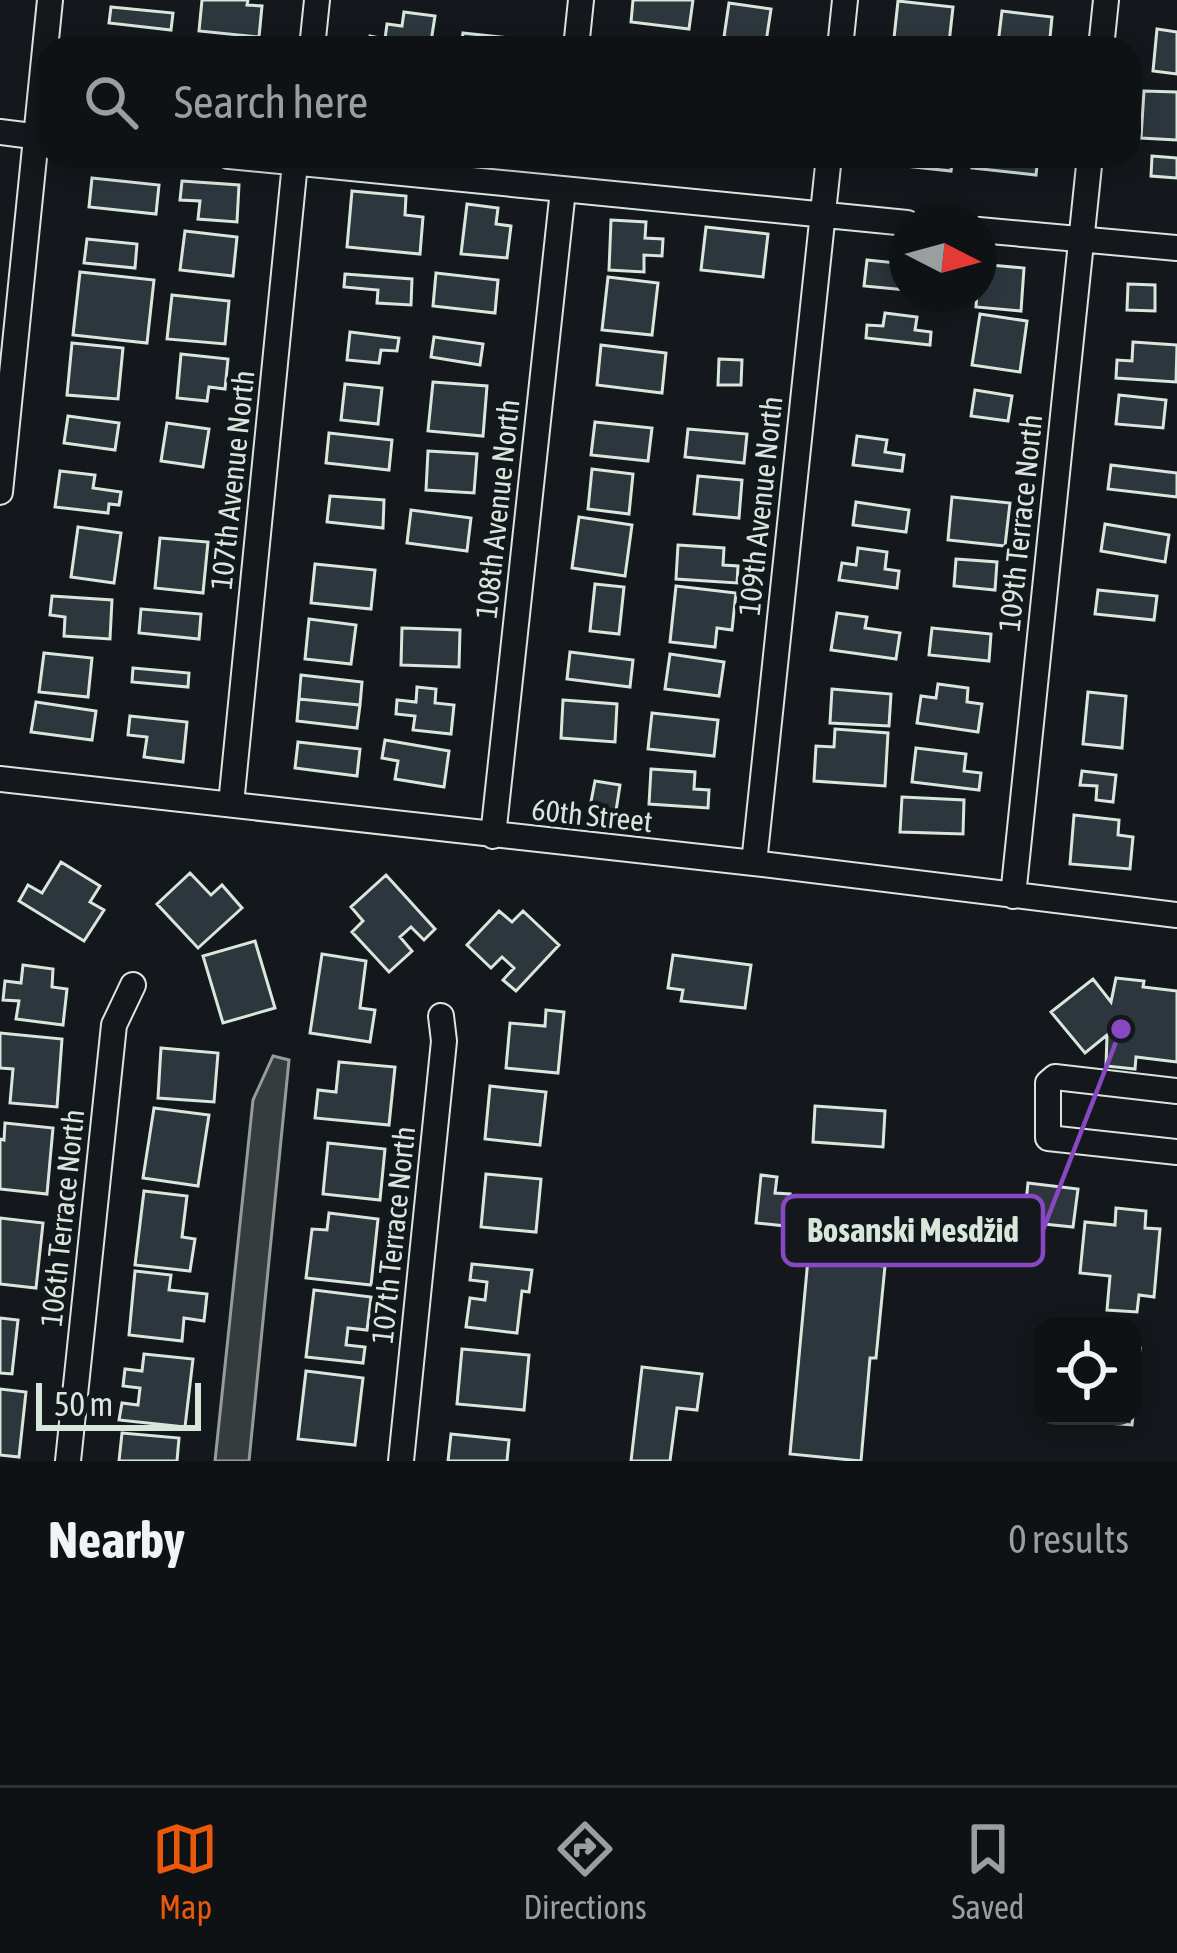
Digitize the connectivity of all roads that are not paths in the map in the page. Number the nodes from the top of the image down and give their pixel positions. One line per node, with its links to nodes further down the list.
1 (50, 0): 6 (street)
2 (317, 0): 7 (street)
3 (580, 0): 8 (street)
4 (844, 0): 9 (street)
5 (1106, 0): 10 (street)
6 (48, 36)
7 (313, 36)
8 (577, 36)
9 (841, 36)
10 (1102, 36)
11 (0, 132): 12 (street)
12 (36, 136)
13 (38, 168): 24 (street)
14 (295, 168): 26 (street, 107th Avenue North)
15 (344, 168): 18 (street)
16 (828, 168): 19 (street, 109th Avenue North)
17 (1089, 168): 22 (street, 109th Terrace North)
18 (562, 190): 19 (street); 27 (street, 108th Avenue North)
19 (823, 216): 20 (street); 28 (street, 109th Avenue North)
20 (889, 222)
21 (997, 232): 22 (street)
22 (1081, 239): 23 (street); 29 (street, 109th Terrace North)
23 (1177, 248)
24 (0, 493)
25 (0, 779): 26 (street, 60th Street)
26 (231, 804): 27 (street, 60th Street)
27 (493, 836): 28 (street, 60th Street)
28 (754, 863): 29 (street, 60th Street)
29 (1012, 896): 30 (street, 60th Street)
30 (1177, 915)
31 (134, 985): 35 (street, 106th Terrace North)
32 (441, 1016): 36 (street, 107th Terrace North)
33 (1177, 1091): 34 (street)
34 (1177, 1152)
35 (68, 1461)
36 (400, 1461)

